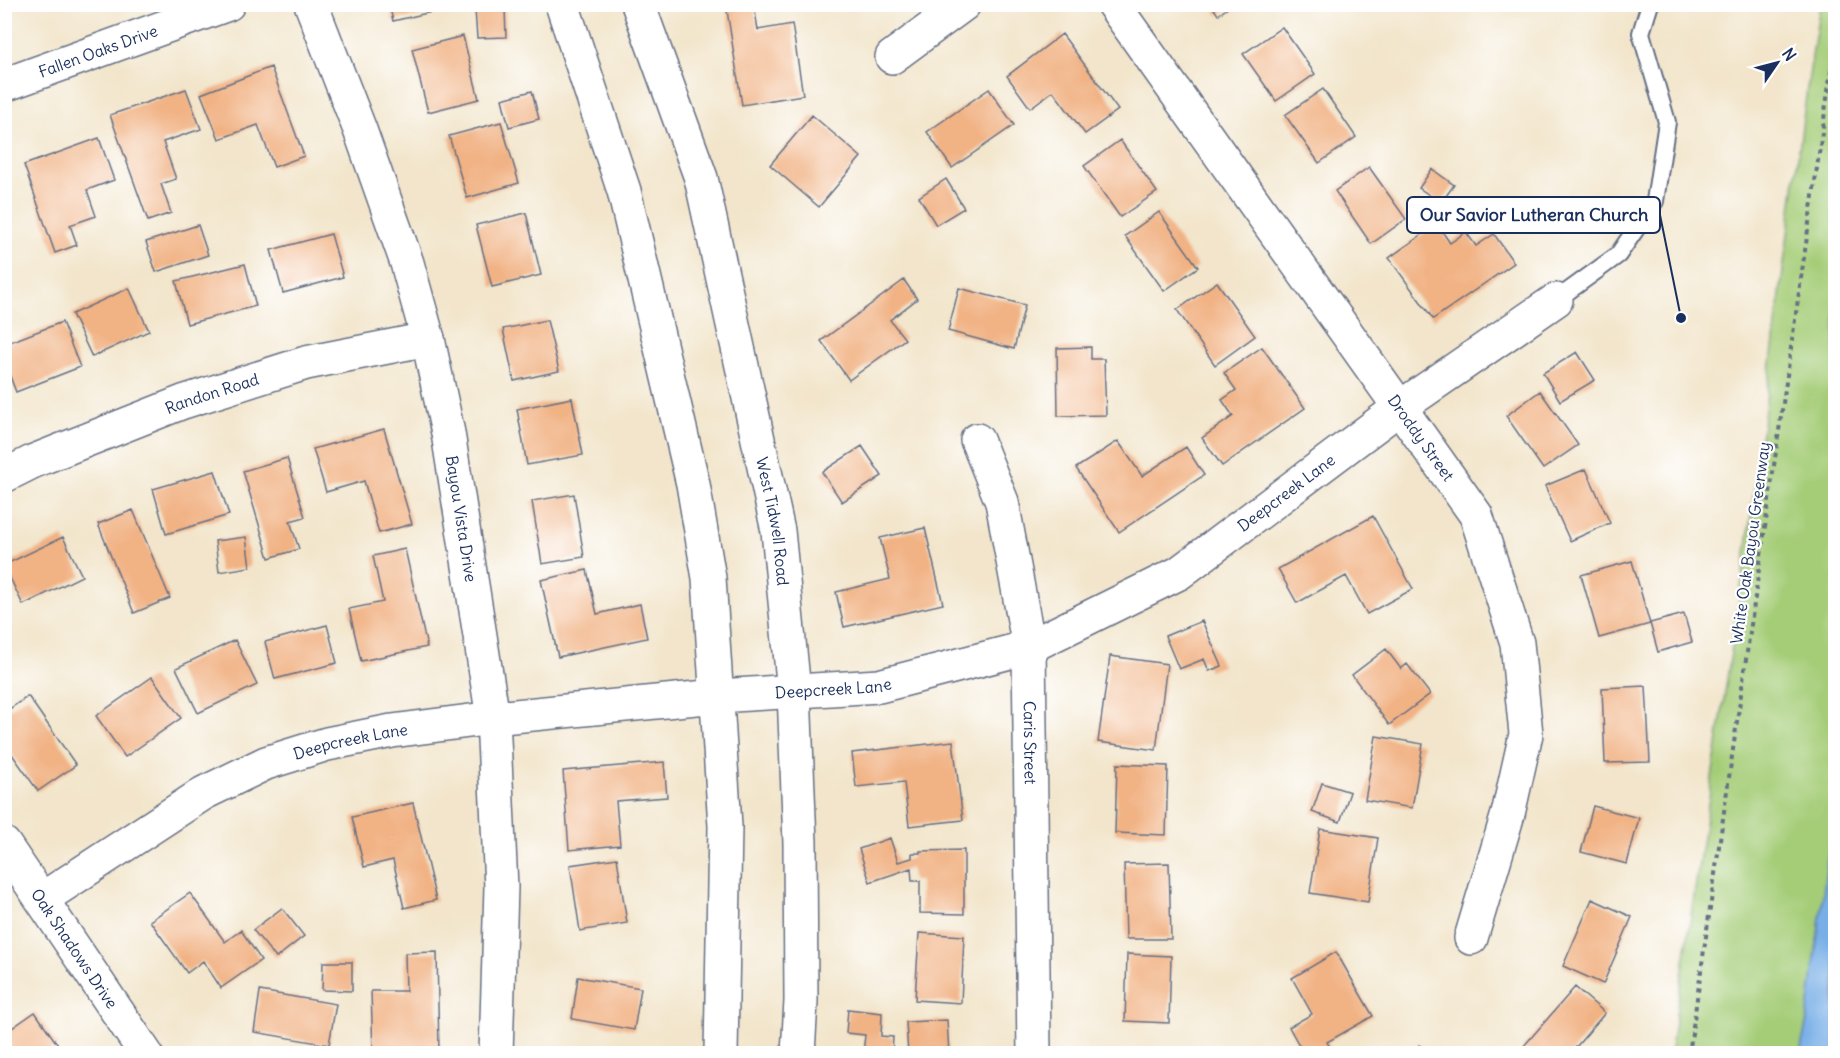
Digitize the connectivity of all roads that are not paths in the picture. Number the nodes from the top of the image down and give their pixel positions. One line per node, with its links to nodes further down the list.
1 (228, 4): 9 (street, Fallen Oaks Drive)
2 (311, 4): 11 (street, Bayou Vista Drive)
3 (562, 4): 17 (street)
4 (638, 4): 16 (street, West Tidwell Road)
5 (964, 4): 8 (street)
6 (1113, 4): 12 (street, Droddy Street)
7 (1650, 4): 10 (lane)
8 (892, 57)
9 (4, 85)
10 (1556, 300): 12 (street, Deepcreek Lane)
11 (428, 339): 14 (street, Randon Road); 18 (street, Bayou Vista Drive)
12 (1399, 408): 15 (street, Deepcreek Lane); 21 (street, Droddy Street)
13 (977, 440): 15 (street, Caris Street)
14 (4, 476)
15 (1029, 647): 16 (street, Deepcreek Lane); 26 (street, Caris Street)
16 (794, 692): 17 (street, Deepcreek Lane); 25 (street, West Tidwell Road)
17 (717, 696): 18 (street, Deepcreek Lane); 24 (street)
18 (493, 718): 20 (street, Deepcreek Lane); 23 (street, Bayou Vista Drive)
19 (4, 844): 20 (street, Oak Shadows Drive)
20 (42, 899): 22 (street, Oak Shadows Drive)
21 (1471, 938)
22 (146, 1053)
23 (496, 1053)
24 (721, 1053)
25 (798, 1053)
26 (1034, 1053)

